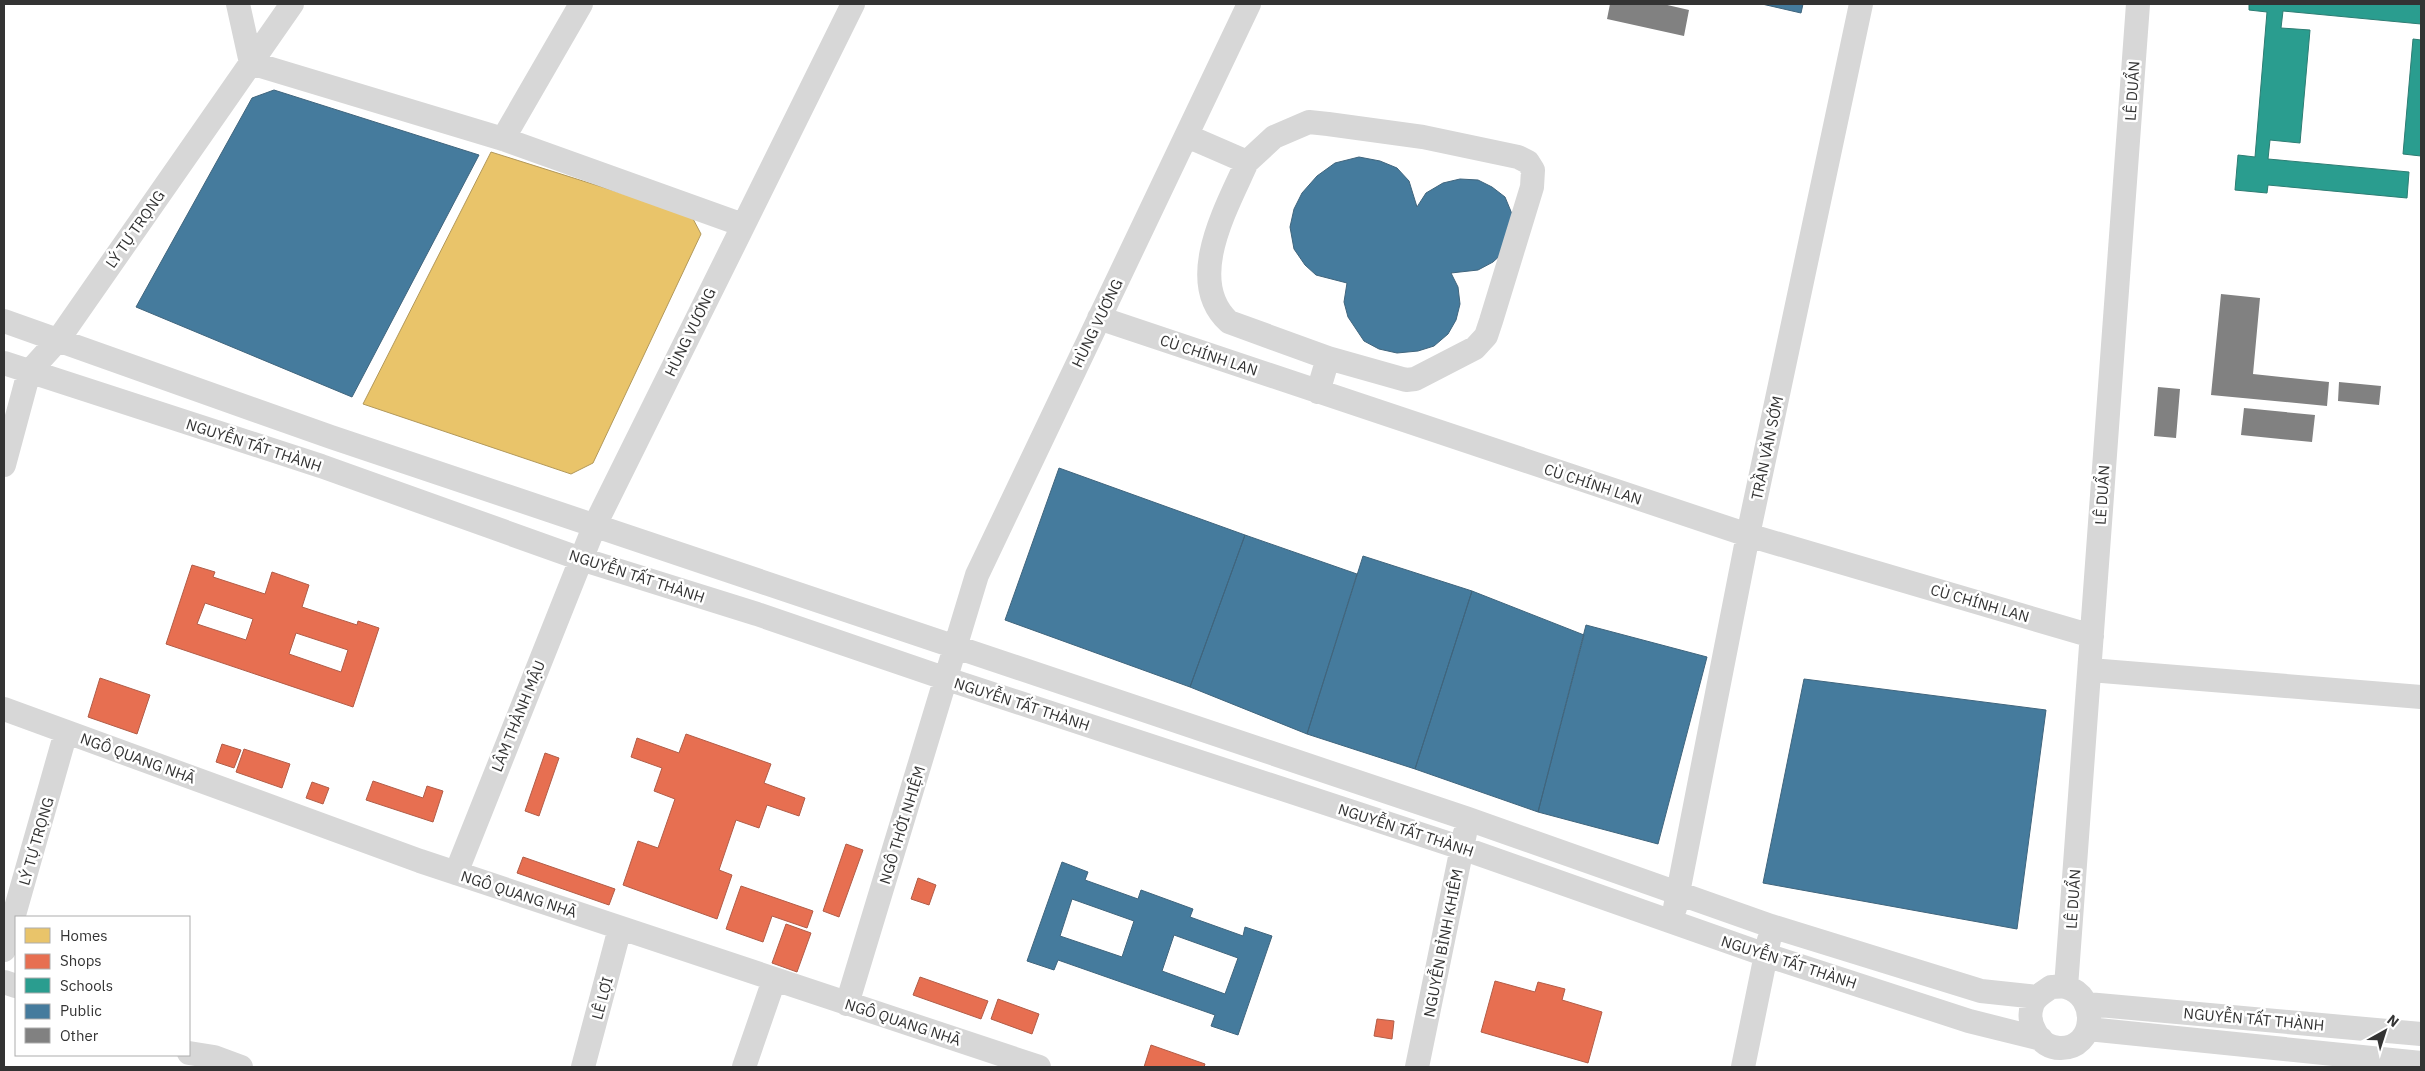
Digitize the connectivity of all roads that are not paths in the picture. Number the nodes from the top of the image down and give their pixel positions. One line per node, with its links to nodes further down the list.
1 (238, 4): 8 (street)
2 (292, 4): 8 (street, LÝ TỰ TRỌNG)
3 (581, 4): 10 (street)
4 (853, 4): 12 (street, HÙNG VƯƠNG)
5 (1249, 4): 9 (street, HÙNG VƯƠNG)
6 (1861, 4): 24 (street, TRẦN VĂN SỚM)
7 (2138, 4): 28 (street, LÊ DUẨN)
8 (251, 63): 10 (street); 15 (street, LÝ TỰ TRỌNG)
9 (1187, 136): 11 (street); 13 (street, HÙNG VƯƠNG)
10 (503, 139): 12 (street)
11 (1246, 162): 16 (street); 16 (street)
12 (743, 225): 23 (street, HÙNG VƯƠNG)
13 (1099, 318): 19 (street, CÙ CHÍNH LAN); 29 (street, HÙNG VƯƠNG)
14 (4, 321): 15 (street, NGUYỄN TẤT THÀNH)
15 (58, 340): 18 (street, LÝ TỰ TRỌNG); 20 (street, NGUYỄN TẤT THÀNH)
16 (1328, 358): 19 (street)
17 (4, 363): 18 (street, NGUYỄN TẤT THÀNH)
18 (29, 372): 21 (street, LÝ TỰ TRỌNG); 22 (street, NGUYỄN TẤT THÀNH)
19 (1318, 392): 24 (street, CÙ CHÍNH LAN)
20 (330, 437): 22 (street); 23 (street, NGUYỄN TẤT THÀNH)
21 (4, 465)
22 (321, 466): 25 (street, NGUYỄN TẤT THÀNH)
23 (594, 527): 25 (street, HÙNG VƯƠNG); 26 (street, NGUYỄN TẤT THÀNH)
24 (1748, 535): 28 (street, CÙ CHÍNH LAN); 40 (street, TRẦN VĂN SỚM)
25 (581, 559): 27 (street, NGUYỄN TẤT THÀNH); 39 (street, LÂM THÀNH MẬU)
26 (767, 584): 27 (street); 29 (street, NGUYỄN TẤT THÀNH)
27 (757, 614): 31 (street, NGUYỄN TẤT THÀNH)
28 (2092, 636): 30 (street, LÊ DUẨN)
29 (956, 647): 31 (street, NGÔ THỜI NHIỆM); 34 (street, NGUYỄN TẤT THÀNH)
30 (2090, 670): 32 (street); 47 (street, LÊ DUẨN)
31 (947, 679): 36 (street, NGUYỄN TẤT THÀNH); 49 (street, NGÔ THỜI NHIỆM)
32 (2421, 697)
33 (4, 709): 35 (street, NGÔ QUANG NHÃ)
34 (1202, 730): 36 (street); 37 (street, NGUYỄN TẤT THÀNH)
35 (66, 732): 39 (street, NGÔ QUANG NHÃ); 44 (street, LÝ TỰ TRỌNG)
36 (1193, 760): 38 (street, NGUYỄN TẤT THÀNH)
37 (1468, 819): 38 (street, NGUYỄN BỈNH KHIÊM); 40 (street, NGUYỄN TẤT THÀNH)
38 (1462, 848): 41 (street, NGUYỄN TẤT THÀNH); 60 (street, NGUYỄN BỈNH KHIÊM)
39 (456, 873): 43 (street, NGÔ QUANG NHÃ)
40 (1679, 894): 41 (street, TRẦN VĂN SỚM); 42 (street, NGUYỄN TẤT THÀNH)
41 (1671, 922): 45 (street, NGUYỄN TẤT THÀNH)
42 (1771, 926): 45 (street); 48 (street, NGUYỄN TẤT THÀNH)
43 (620, 928): 46 (street, NGÔ QUANG NHÃ); 57 (street, LÊ LỢI)
44 (4, 950)
45 (1766, 955): 53 (street, NGUYỄN TẤT THÀNH); 61 (street)
46 (774, 980): 49 (street, NGÔ QUANG NHÃ); 58 (street)
47 (2066, 987): 48 (street); 50 (street)
48 (2037, 997): 53 (street)
49 (847, 1004): 59 (street, NGÔ QUANG NHÃ)
50 (2087, 1004): 51 (street); 52 (street, NGUYỄN TẤT THÀNH)
51 (2088, 1029): 53 (street); 55 (street, NGUYỄN TẤT THÀNH)
52 (2421, 1034)
53 (2052, 1052)
54 (190, 1053): 56 (street)
55 (2421, 1063)
56 (241, 1067)
57 (583, 1067)
58 (744, 1067)
59 (1039, 1067)
60 (1417, 1067)
61 (1743, 1067)

